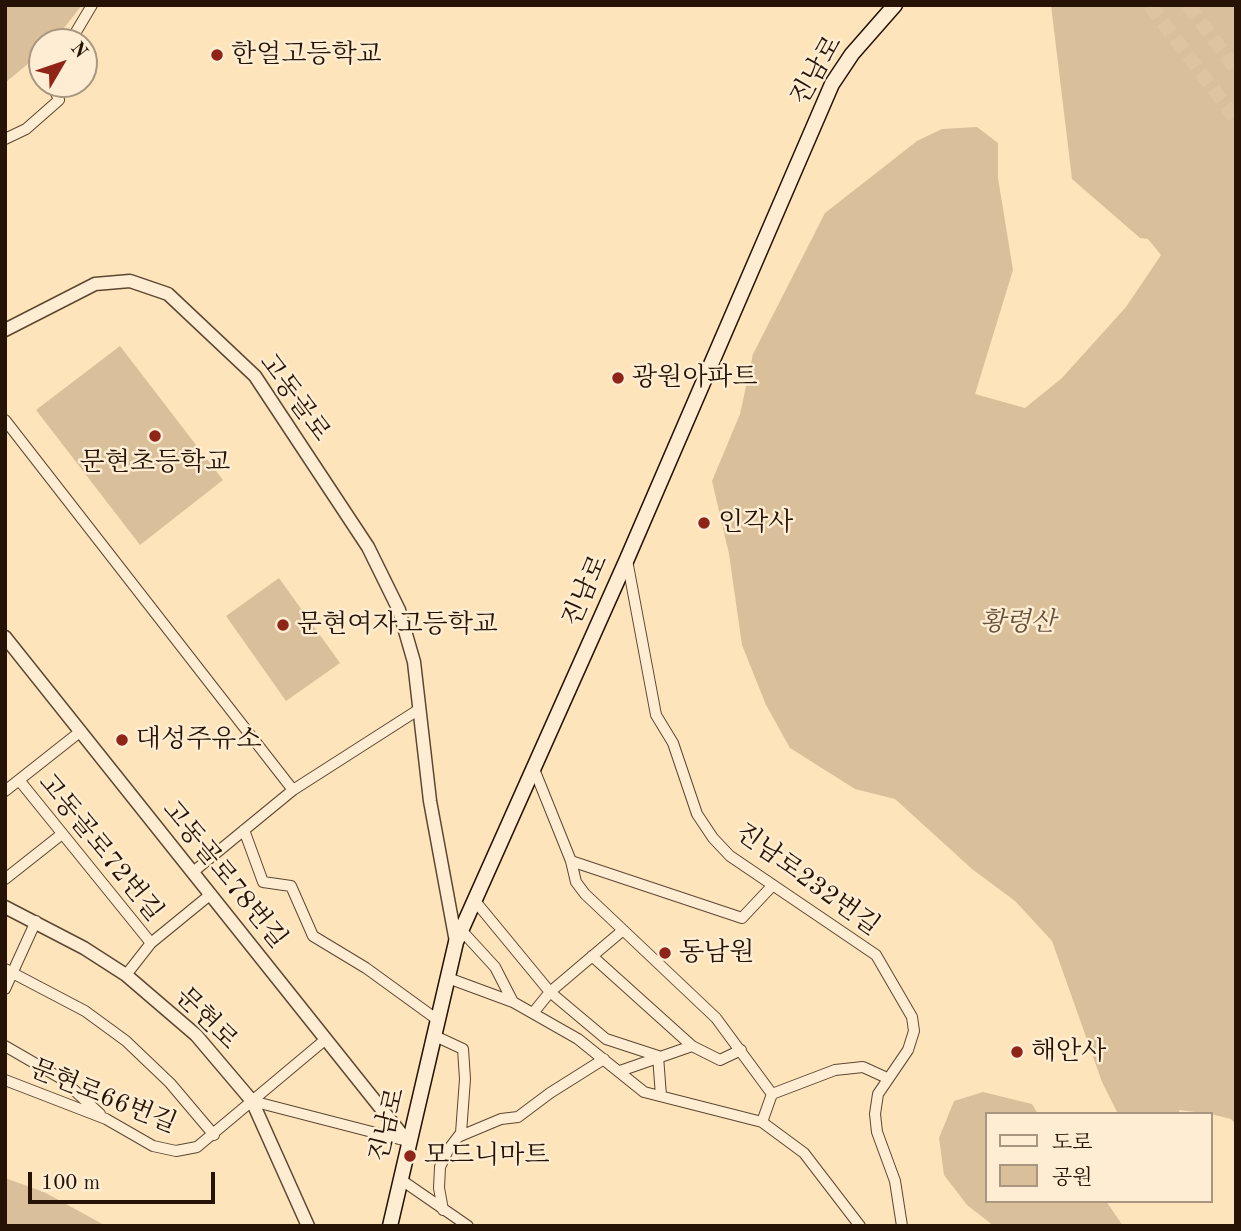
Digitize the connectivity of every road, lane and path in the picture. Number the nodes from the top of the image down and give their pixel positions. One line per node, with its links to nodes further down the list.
1 (92, 5): 3 (street)
2 (895, 5): 8 (main road, 진남로)
3 (78, 28)
4 (58, 98): 5 (street)
5 (5, 139)
6 (5, 330): 10 (street, 고동골로)
7 (5, 420): 15 (street)
8 (627, 559): 12 (main road, 진남로); 21 (street, 진남로232번길)
9 (5, 637): 11 (street, 고동골로78번길)
10 (418, 710): 15 (street); 27 (street, 고동골로)
11 (80, 731): 13 (street); 19 (street, 고동골로78번길)
12 (534, 769): 18 (street); 23 (main road, 진남로)
13 (19, 780): 14 (street); 17 (street, 고동골로72번길)
14 (6, 788)
15 (293, 790): 16 (street)
16 (244, 830): 19 (street); 37 (street)
17 (62, 834): 20 (street); 28 (street, 고동골로72번길)
18 (571, 861): 21 (street); 26 (street)
19 (193, 872): 22 (street, 고동골로78번길)
20 (5, 879)
21 (773, 886): 46 (street, 진남로232번길)
22 (211, 894): 28 (street); 39 (street, 고동골로78번길)
23 (475, 901): 27 (main road, 진남로); 34 (street)
24 (5, 907): 25 (street, 문현로)
25 (36, 921): 30 (street); 31 (street, 문현로)
26 (622, 931): 29 (street); 42 (street)
27 (459, 937): 32 (main road, 진남로); 35 (street)
28 (151, 943): 31 (street, 고동골로72번길)
29 (592, 957): 34 (street); 41 (street)
30 (9, 970): 33 (street); 53 (street)
31 (126, 975): 50 (street, 문현로)
32 (448, 978): 35 (street); 37 (main road, 진남로)
33 (5, 989)
34 (550, 992): 36 (street); 43 (street)
35 (513, 1002): 36 (street)
36 (533, 1013): 44 (street)
37 (439, 1021): 38 (main road, 진남로)
38 (435, 1036): 54 (street); 55 (main road, 진남로)
39 (327, 1039): 50 (street, 문현로66번길); 55 (street, 고동골로78번길)
40 (5, 1046): 51 (street)
41 (692, 1046): 42 (street); 43 (street)
42 (741, 1050): 48 (street)
43 (658, 1056): 45 (street); 49 (street)
44 (604, 1059): 45 (street); 54 (street)
45 (620, 1071): 49 (street)
46 (887, 1077): 48 (street); 63 (street, 진남로232번길)
47 (5, 1080): 51 (street, 문현로66번길)
48 (772, 1094): 52 (street)
49 (661, 1096): 52 (street)
50 (252, 1101): 53 (street, 문현로66번길); 55 (street); 59 (street, 문현로)
51 (106, 1119): 53 (street, 문현로66번길)
52 (762, 1122): 62 (street)
53 (214, 1135)
54 (458, 1137): 57 (street)
55 (407, 1141): 56 (main road, 진남로)
56 (400, 1179): 57 (street); 60 (main road, 진남로)
57 (443, 1210): 58 (street)
58 (456, 1222): 61 (street)
59 (308, 1226)
60 (390, 1226)
61 (468, 1226)
62 (860, 1226)
63 (902, 1226)

